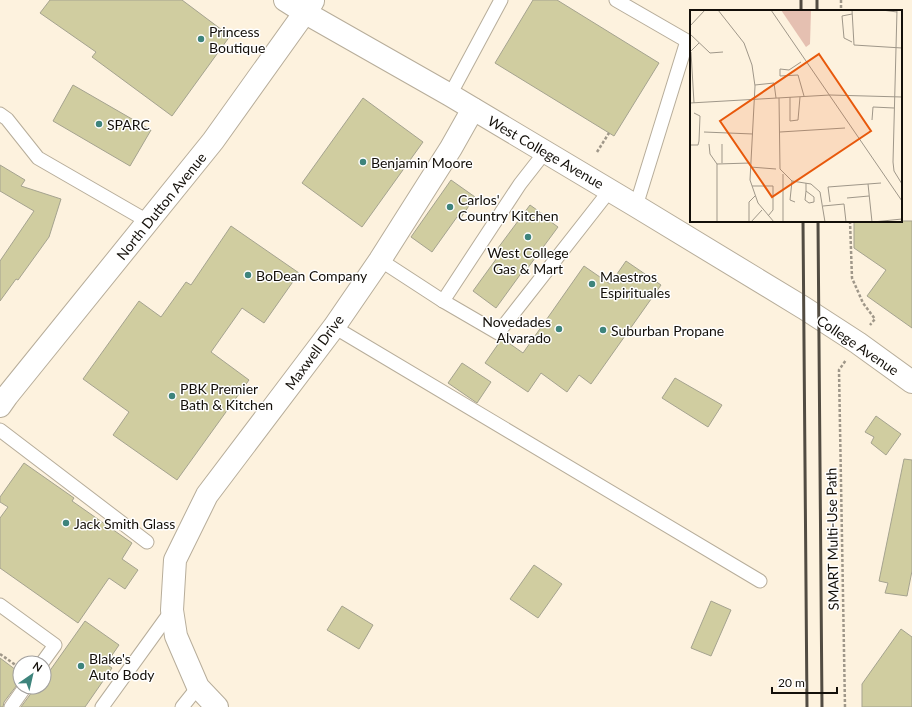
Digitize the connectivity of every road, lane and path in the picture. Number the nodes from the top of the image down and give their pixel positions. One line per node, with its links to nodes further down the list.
1 (285, 0): 4 (main road, West College Avenue)
2 (501, 0): 5 (lane)
3 (616, 0): 12 (lane)
4 (309, 6): 5 (main road, West College Avenue); 13 (main road, North Dutton Avenue)
5 (450, 95): 6 (main road, West College Avenue)
6 (473, 109): 9 (main road, West College Avenue); 15 (main road, Maxwell Drive)
7 (0, 114): 13 (lane)
8 (609, 133): 10 (path)
9 (545, 152): 11 (main road, West College Avenue); 16 (lane)
10 (596, 152)
11 (610, 190): 12 (main road, West College Avenue); 16 (lane)
12 (636, 206): 17 (main road, West College Avenue)
13 (149, 222): 22 (main road, North Dutton Avenue)
14 (850, 222): 18 (path)
15 (380, 260): 16 (lane); 19 (main road, Maxwell Drive)
16 (443, 301)
17 (804, 308): 21 (main road, College Avenue)
18 (875, 319)
19 (334, 326): 25 (lane); 27 (main road, Maxwell Drive)
20 (839, 370): 37 (path, SMART Multi-Use Path)
21 (912, 382)
22 (2, 398)
23 (0, 430): 24 (lane)
24 (147, 542)
25 (760, 581)
26 (0, 605): 29 (lane)
27 (172, 610): 31 (main road, Maxwell Drive); 34 (lane)
28 (0, 654): 30 (path)
29 (48, 655)
30 (12, 662)
31 (198, 688): 35 (lane); 36 (main road, Maxwell Drive)
32 (19, 695): 33 (lane)
33 (11, 707)
34 (102, 707)
35 (182, 707)
36 (217, 707)
37 (846, 707)

